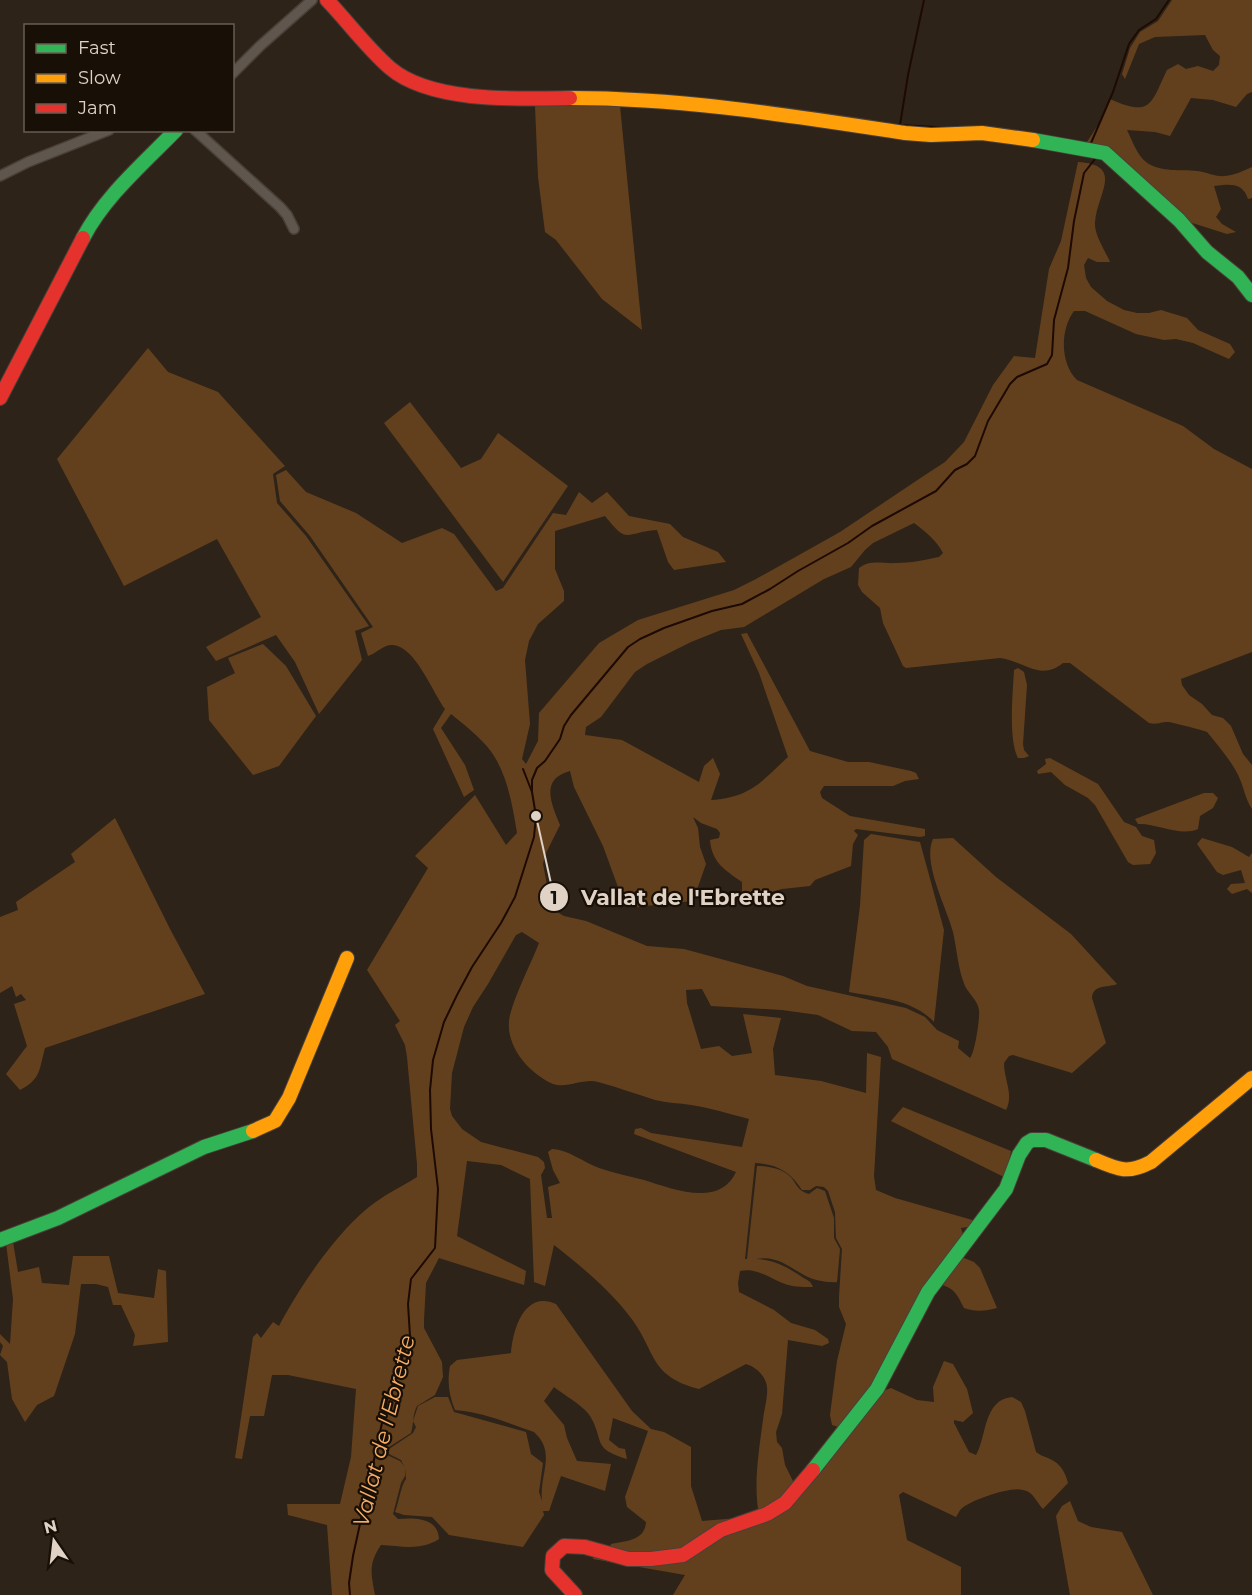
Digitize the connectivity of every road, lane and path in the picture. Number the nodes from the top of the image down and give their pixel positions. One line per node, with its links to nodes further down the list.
1 (312, 0): 3 (street)
2 (327, 0): 9 (street)
3 (234, 72)
4 (104, 132): 7 (street)
5 (175, 132): 10 (street)
6 (197, 132): 8 (street)
7 (0, 176)
8 (294, 229)
9 (1252, 295)
10 (0, 398)
11 (348, 958): 13 (street)
12 (1252, 1078): 14 (street)
13 (0, 1240)
14 (575, 1595)

